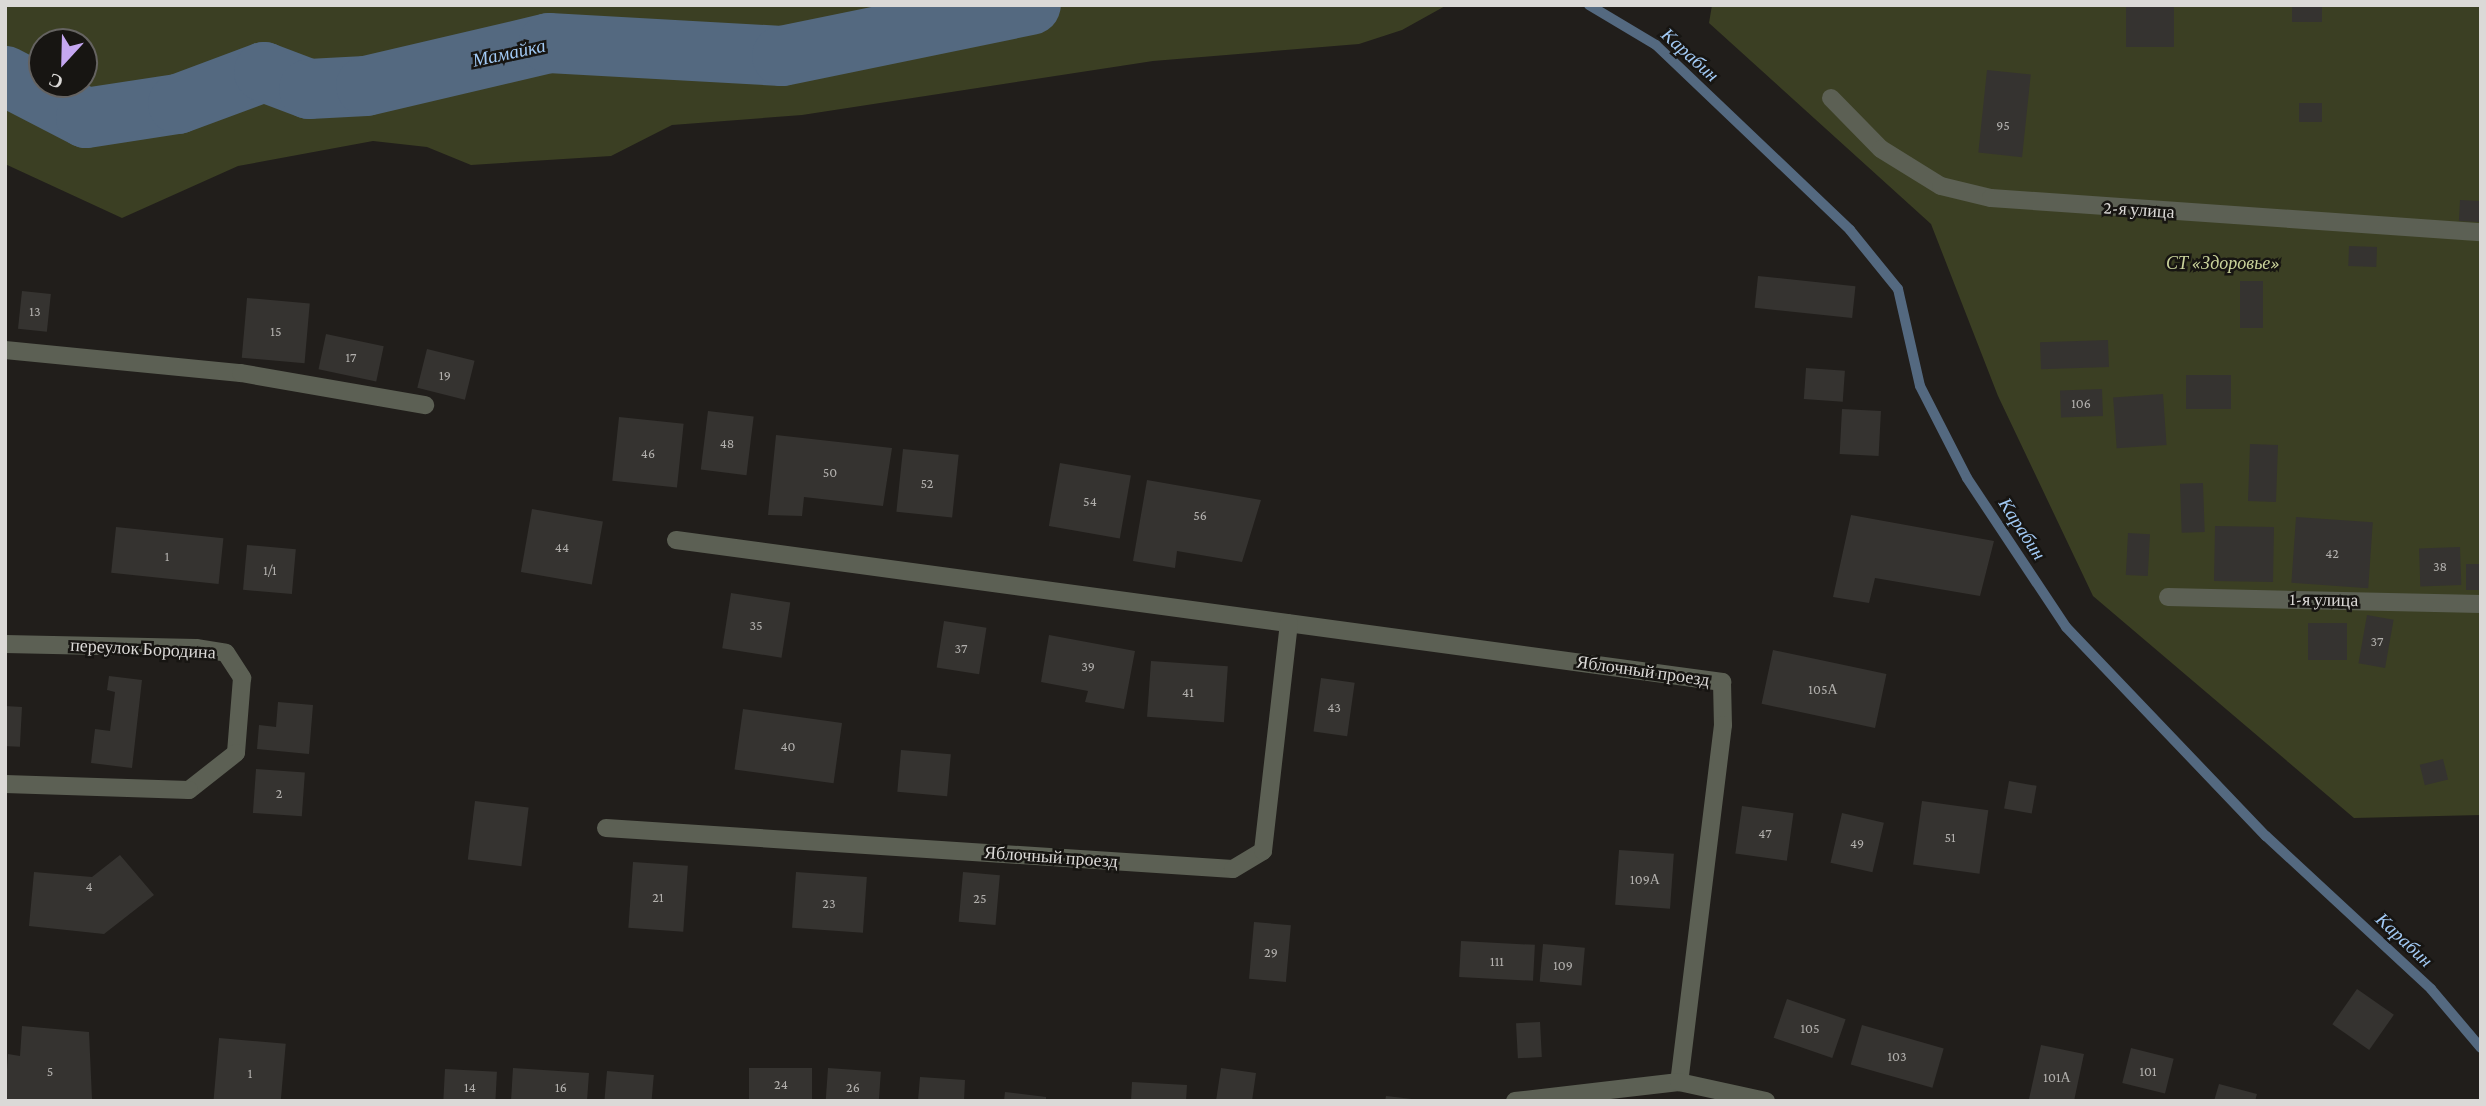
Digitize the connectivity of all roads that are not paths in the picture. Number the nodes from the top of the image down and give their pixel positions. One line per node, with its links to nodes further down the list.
1 (1830, 98): 2 (street, 2-я улица)
2 (2481, 232)
3 (5, 351): 4 (street)
4 (425, 405)
5 (676, 540): 8 (street, Яблочный проезд)
6 (2168, 597): 7 (street, 1-я улица)
7 (2481, 604)
8 (1289, 623): 11 (street, Яблочный проезд); 12 (street, Яблочный проезд)
9 (5, 643): 10 (street, переулок Бородина)
10 (5, 784)
11 (606, 828)
12 (1679, 1082): 13 (street); 14 (street)
13 (1515, 1101)
14 (1766, 1101)

